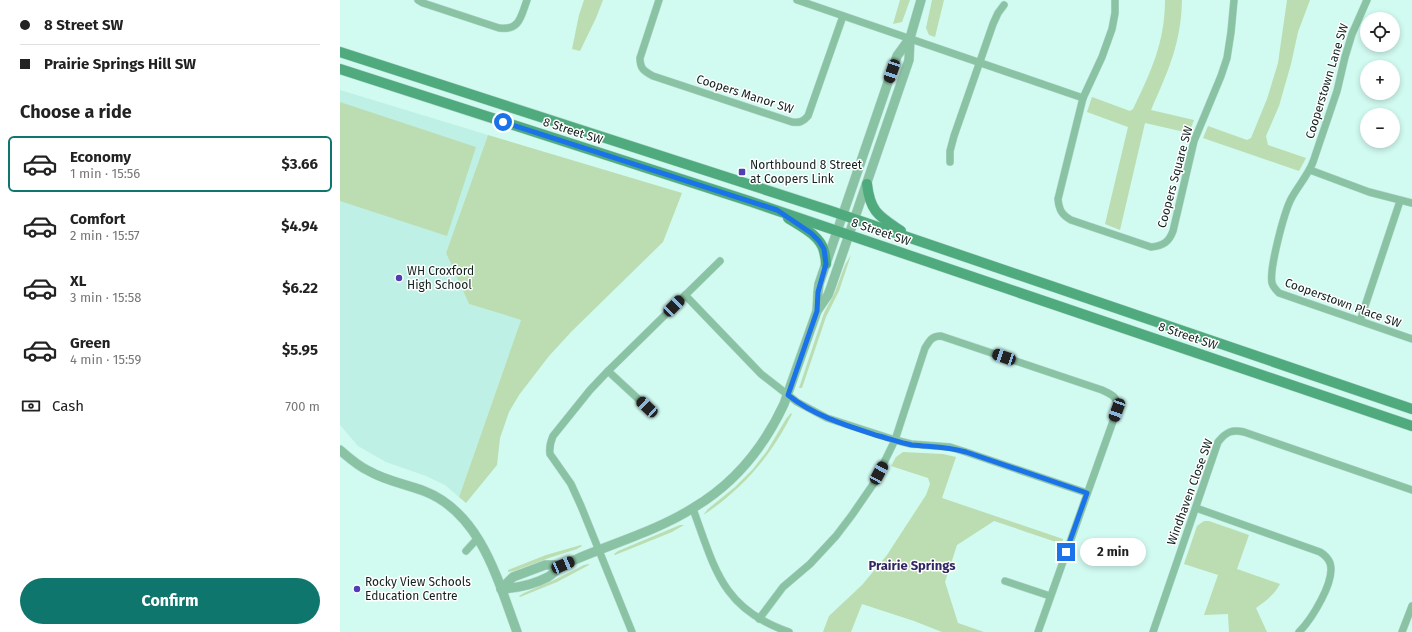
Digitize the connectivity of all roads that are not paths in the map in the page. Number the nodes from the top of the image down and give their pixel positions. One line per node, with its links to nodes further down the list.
1 (418, 0): 2 (street)
2 (527, 0)
3 (659, 0): 10 (street, Coopers Manor SW)
4 (797, 0): 10 (street)
5 (921, 0): 11 (street)
6 (1115, 0): 15 (street, Coopers Square SW)
7 (1234, 0): 15 (street, Coopers Square SW)
8 (1368, 0): 17 (street, Cooperstown Lane SW)
9 (1004, 5): 13 (street)
10 (843, 16): 11 (street)
11 (910, 38): 13 (street); 18 (street); 22 (street)
12 (340, 52): 22 (main road, 8 Street SW)
13 (980, 62): 15 (street); 16 (street)
14 (340, 69): 21 (main road, 8 Street SW)
15 (1083, 98)
16 (950, 162)
17 (1310, 170): 19 (street); 31 (street, Cooperstown Place SW)
18 (867, 184): 23 (street); 26 (main road)
19 (1400, 201): 20 (street); 31 (street)
20 (1412, 203)
21 (777, 210): 24 (main road, 8 Street SW); 28 (main road)
22 (843, 215): 23 (main road, 8 Street SW); 24 (street)
23 (855, 219): 25 (street); 26 (main road, 8 Street SW)
24 (838, 231): 25 (main road, 8 Street SW); 28 (street)
25 (850, 235): 30 (street); 37 (main road, 8 Street SW)
26 (913, 239): 36 (main road, 8 Street SW)
27 (720, 261): 29 (street)
28 (826, 264): 30 (street)
29 (685, 295): 33 (street); 34 (street)
30 (817, 311): 34 (street)
31 (1360, 321): 32 (street, Cooperstown Place SW)
32 (1412, 339)
33 (608, 371): 35 (street); 45 (street)
34 (788, 395): 38 (street); 43 (street)
35 (647, 407)
36 (1412, 409)
37 (1412, 426)
38 (895, 440): 41 (street); 41 (street); 51 (street)
39 (340, 450): 44 (street)
40 (1412, 490): 42 (street, Windhaven Close SW)
41 (1087, 493): 49 (street)
42 (1196, 508): 56 (street, Windhaven Close SW); 57 (street)
43 (693, 509): 45 (street); 51 (street)
44 (477, 538): 46 (street); 48 (street)
45 (599, 550): 48 (street); 53 (street)
46 (466, 551)
47 (1006, 581): 49 (street)
48 (501, 590): 52 (street)
49 (1050, 596): 55 (street)
50 (1412, 608): 58 (street)
51 (759, 619): 54 (street)
52 (517, 632)
53 (632, 632)
54 (789, 632)
55 (1038, 632)
56 (1153, 632)
57 (1298, 632)
58 (1402, 632)

